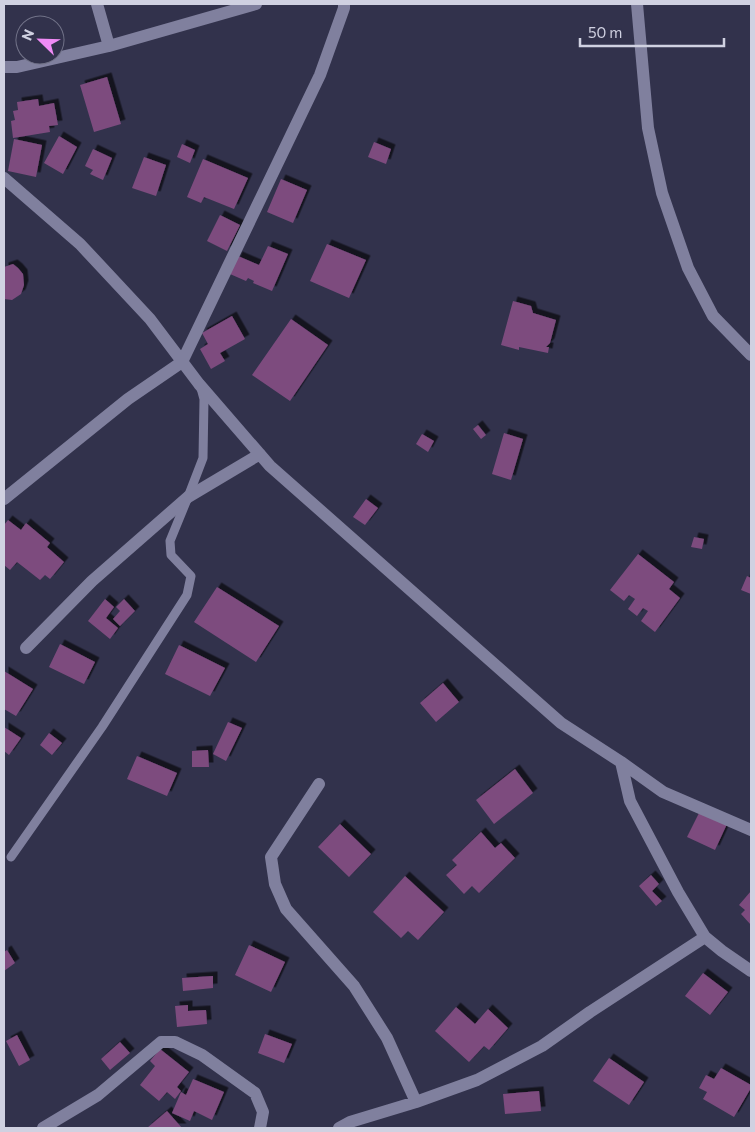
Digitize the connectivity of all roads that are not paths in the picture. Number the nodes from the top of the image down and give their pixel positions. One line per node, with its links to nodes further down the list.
1 (96, 4): 5 (street)
2 (256, 4): 5 (street)
3 (344, 4): 9 (street)
4 (637, 4): 8 (street)
5 (109, 46): 6 (street)
6 (4, 67)
7 (4, 178): 9 (street)
8 (751, 355)
9 (182, 362): 10 (street); 13 (street)
10 (200, 384): 11 (street); 12 (lane)
11 (260, 454): 12 (street); 15 (street)
12 (188, 497): 14 (street); 18 (lane)
13 (4, 499)
14 (26, 648)
15 (621, 762): 17 (street); 19 (street)
16 (319, 784): 21 (street)
17 (751, 830)
18 (11, 857)
19 (705, 937): 20 (street); 21 (street)
20 (751, 971)
21 (416, 1102): 24 (street)
22 (43, 1128): 23 (street)
23 (260, 1128)
24 (339, 1128)

